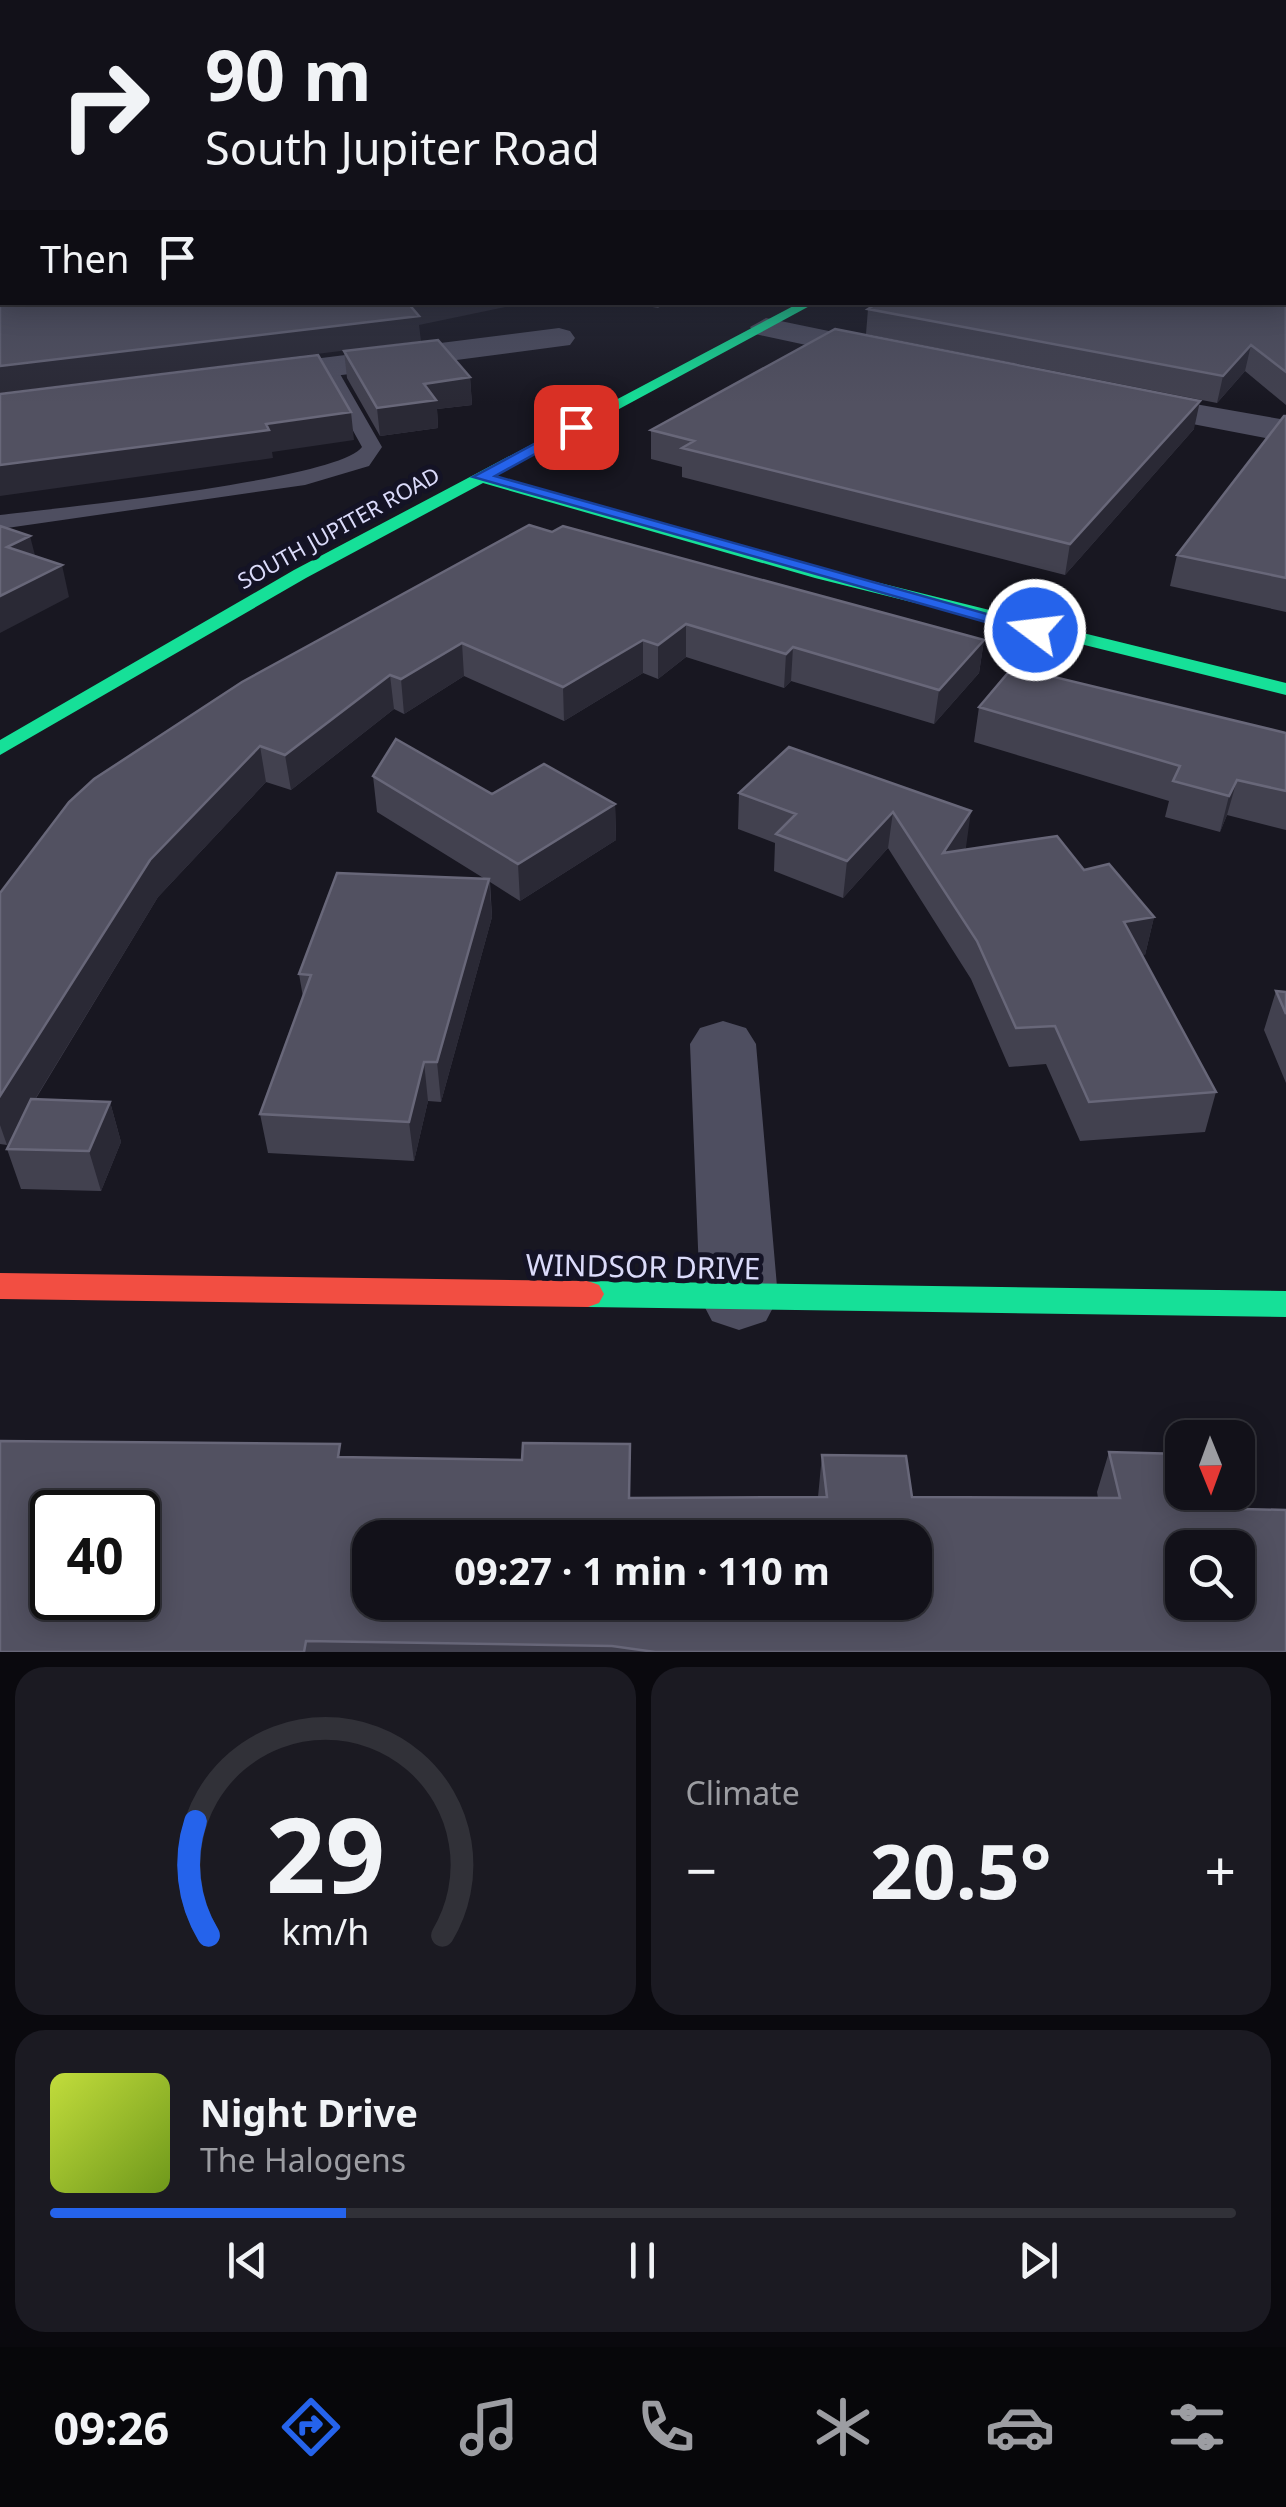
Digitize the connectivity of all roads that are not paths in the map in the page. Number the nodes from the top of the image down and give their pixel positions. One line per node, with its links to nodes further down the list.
1 (806, 305): 2 (street, SOUTH JUPITER ROAD)
2 (766, 327): 4 (street); 9 (street, SOUTH JUPITER ROAD)
3 (559, 338): 5 (street)
4 (923, 360)
5 (327, 367): 6 (street); 10 (lane)
6 (212, 382)
7 (1096, 396): 8 (street)
8 (1286, 431)
9 (481, 477): 11 (street); 12 (street, SOUTH JUPITER ROAD)
10 (0, 522)
11 (1286, 689)
12 (0, 749)
13 (722, 1044): 15 (street)
14 (0, 1286): 15 (street, WINDSOR DRIVE)
15 (738, 1298): 16 (street, WINDSOR DRIVE)
16 (1286, 1304)

